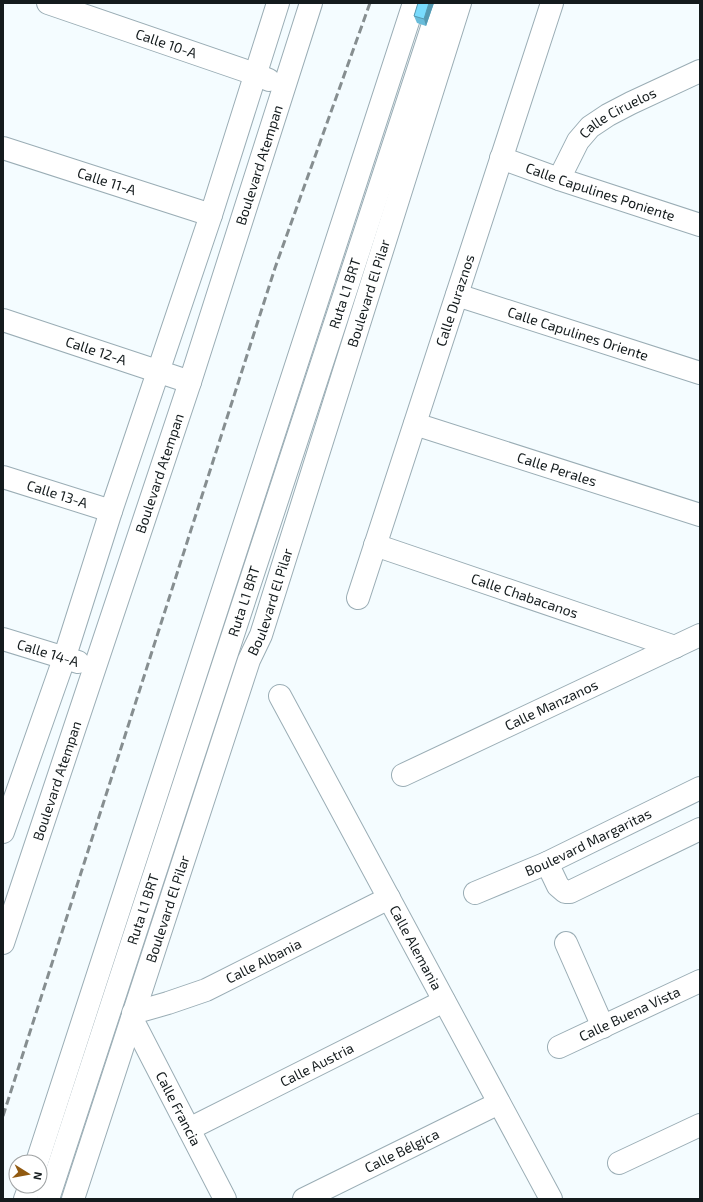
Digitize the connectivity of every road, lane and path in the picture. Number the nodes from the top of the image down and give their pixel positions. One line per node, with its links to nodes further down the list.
1 (48, 3): 9 (street, Calle 10-A)
2 (278, 3): 9 (street, Boulevard Atempan)
3 (311, 3): 10 (street, Boulevard Atempan)
4 (414, 3): 51 (street, Ruta L1 BRT)
5 (440, 3): 53 (street, Ruta L1 BRT)
6 (460, 3): 45 (street, Boulevard El Pilar)
7 (552, 3): 12 (street, Calle Duraznos)
8 (700, 71): 13 (street, Calle Ciruelos)
9 (255, 74): 10 (street, Calle 10-A); 14 (street, Boulevard Atempan)
10 (283, 87): 20 (street, Boulevard Atempan)
11 (3, 148): 14 (street, Calle 11-A)
12 (501, 158): 13 (street, Calle Capulines Poniente); 16 (street, Calle Duraznos)
13 (559, 179): 15 (street, Calle Capulines Poniente)
14 (211, 215): 18 (street, Boulevard Atempan)
15 (699, 223)
16 (457, 295): 19 (street, Calle Capulines Oriente); 21 (street, Calle Duraznos)
17 (3, 320): 18 (street, Calle 12-A)
18 (158, 371): 20 (street, Calle 12-A); 23 (street, Boulevard Atempan)
19 (700, 373)
20 (190, 382): 31 (street, Boulevard Atempan)
21 (414, 424): 24 (street, Calle Perales); 25 (street, Calle Duraznos)
22 (3, 477): 23 (street, Calle 13-A)
23 (111, 511): 30 (street, Boulevard Atempan)
24 (700, 516)
25 (375, 545): 26 (street, Calle Duraznos); 29 (street, Calle Chabacanos)
26 (358, 598)
27 (700, 635): 29 (street, Calle Manzanos)
28 (3, 639): 30 (street, Calle 14-A)
29 (675, 647): 33 (street, Calle Manzanos)
30 (64, 659): 31 (street, Calle 14-A); 35 (street, Boulevard Atempan)
31 (94, 667): 41 (street, Boulevard Atempan)
32 (280, 696): 40 (street, Calle Alemania)
33 (403, 775)
34 (700, 788): 38 (street, Boulevard Margaritas)
35 (7, 805): 37 (street, Boulevard Atempan)
36 (700, 829): 38 (street)
37 (3, 832)
38 (546, 863): 39 (street, Boulevard Margaritas)
39 (475, 893)
40 (389, 898): 44 (street, Calle Alemania); 45 (street, Calle Albania)
41 (3, 943)
42 (566, 943): 46 (street)
43 (700, 981): 46 (street, Calle Buena Vista)
44 (444, 1001): 48 (street, Calle Alemania); 50 (street, Calle Austria)
45 (132, 1016): 50 (street, Calle Francia); 54 (street, Boulevard El Pilar)
46 (603, 1027): 47 (street, Calle Buena Vista)
47 (559, 1047)
48 (499, 1103): 56 (street, Calle Bélgica); 57 (street, Calle Alemania)
49 (700, 1125): 52 (street)
50 (189, 1129): 55 (street, Calle Francia)
51 (41, 1154)
52 (619, 1163)
53 (48, 1199)
54 (73, 1199)
55 (225, 1199)
56 (304, 1199)
57 (551, 1199)

